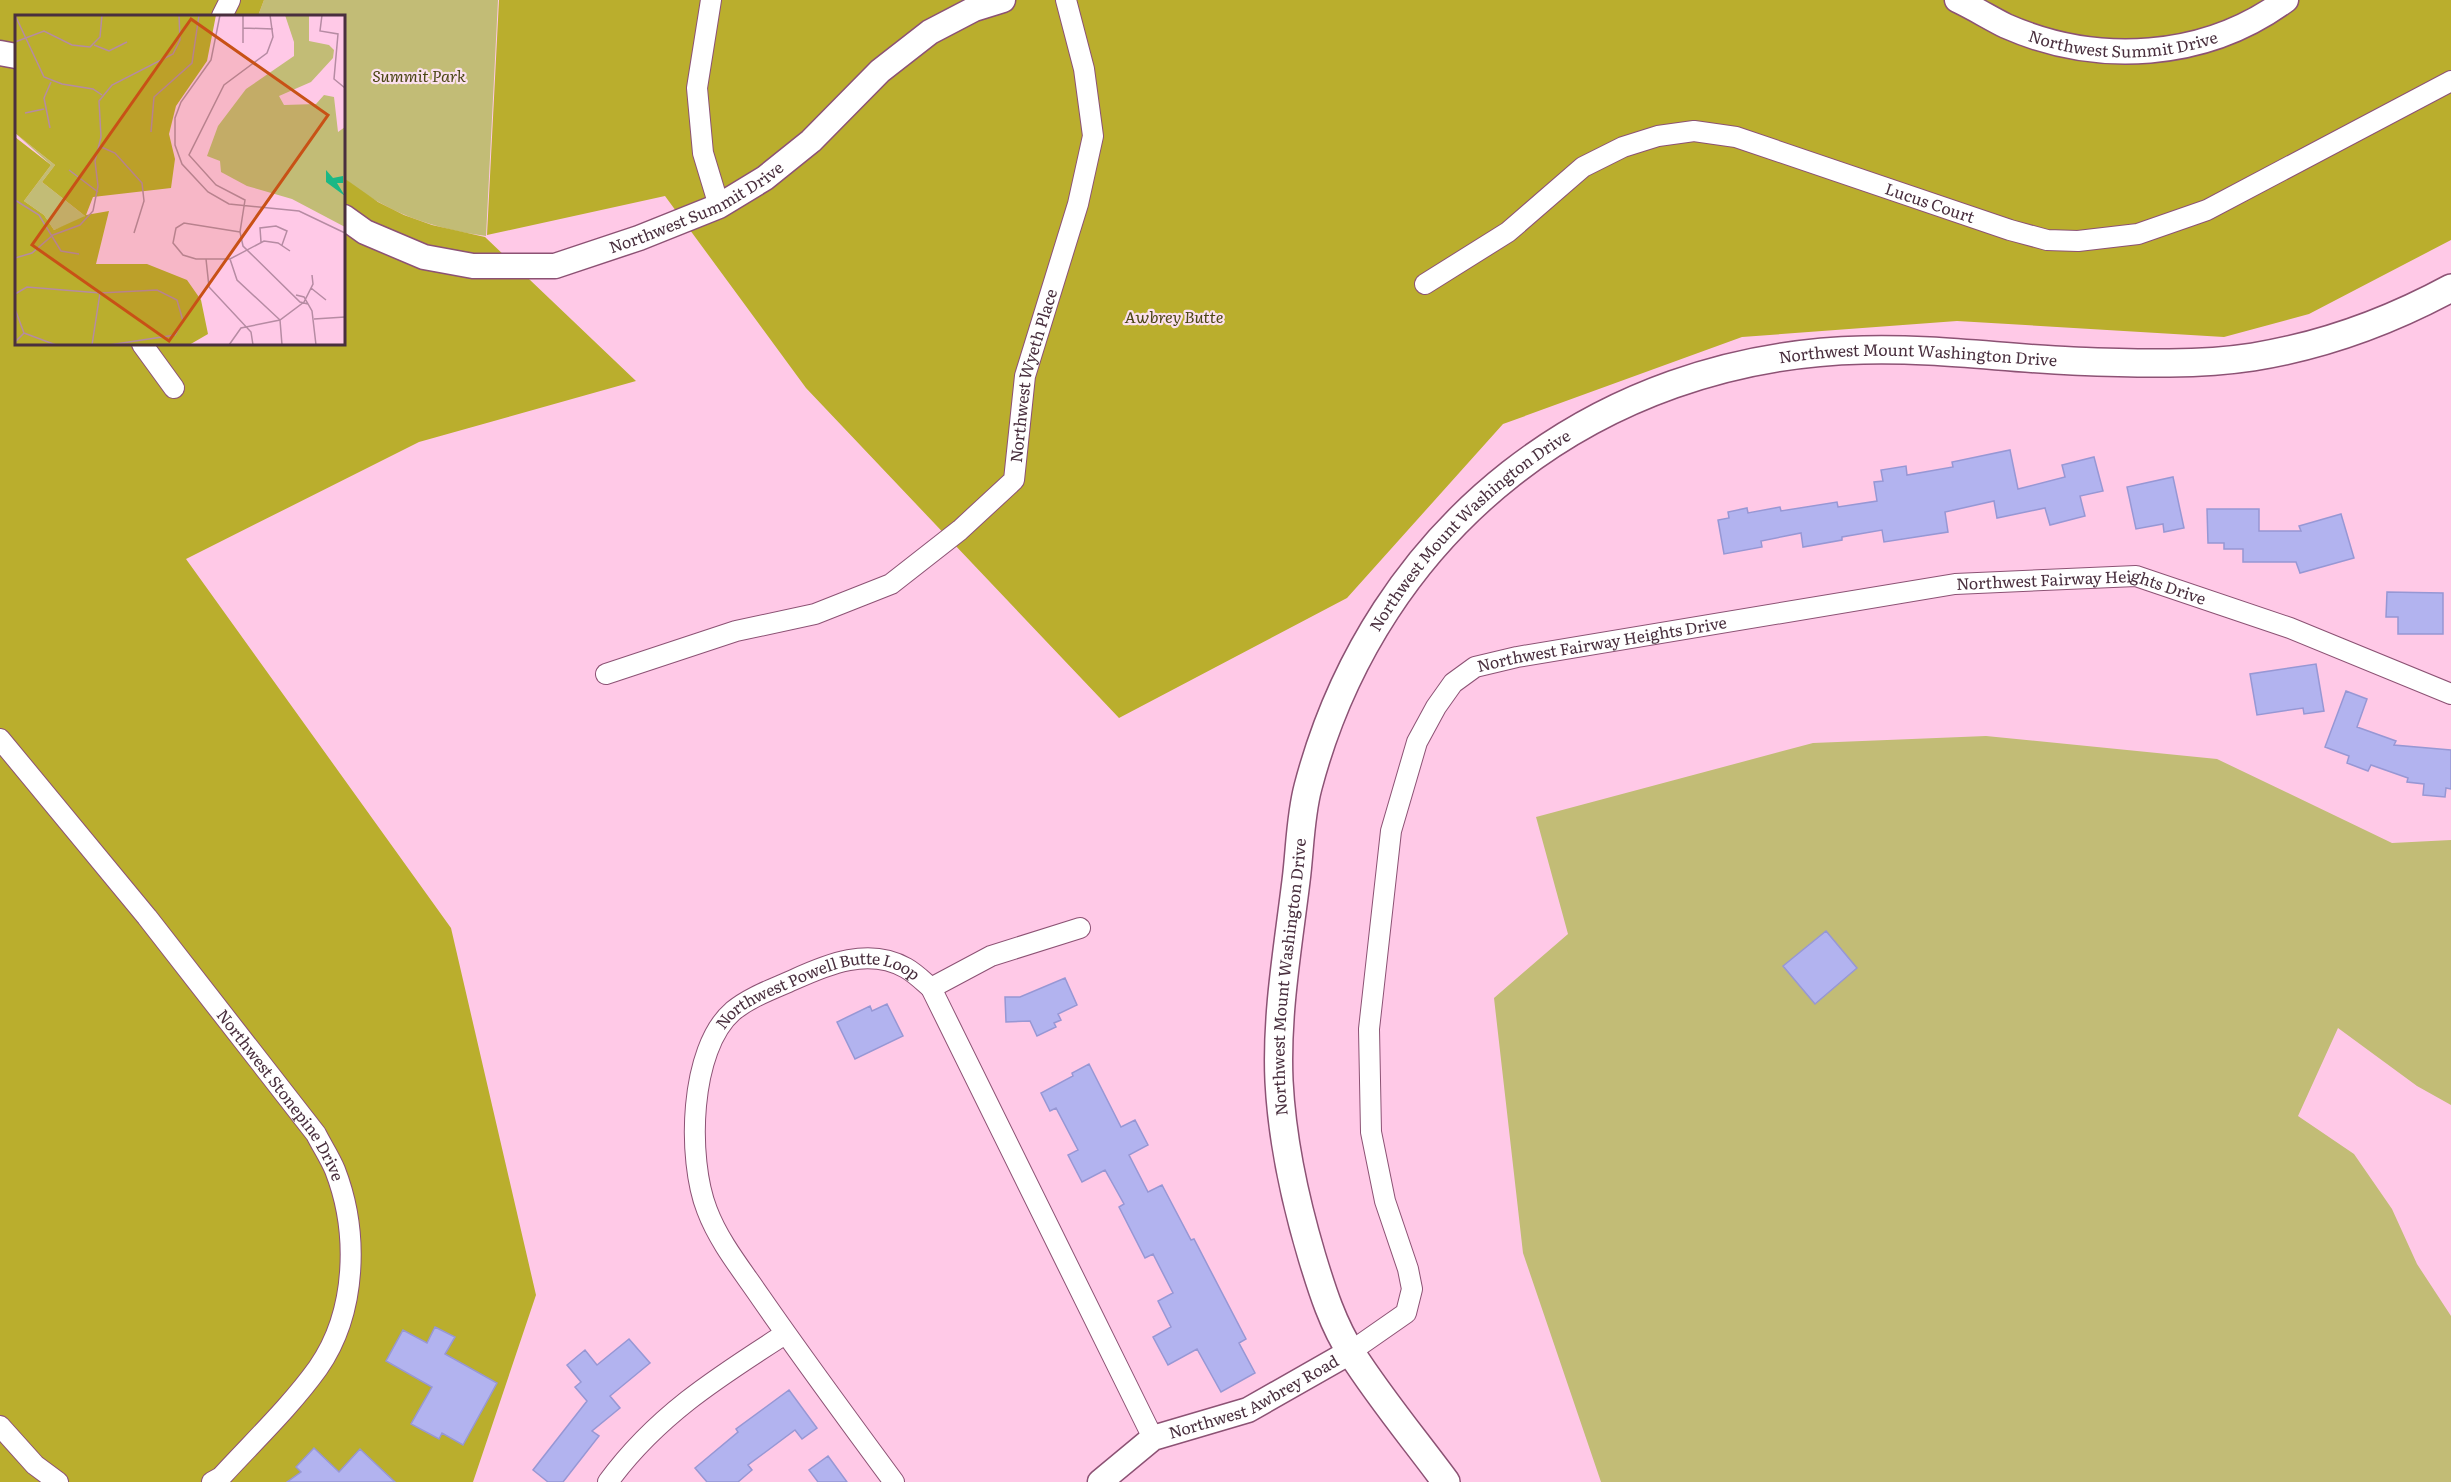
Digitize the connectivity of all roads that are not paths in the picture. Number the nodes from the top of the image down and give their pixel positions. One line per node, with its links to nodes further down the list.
1 (230, 0): 7 (street)
2 (711, 0): 11 (street)
3 (1003, 0): 11 (street, Northwest Summit Drive)
4 (1066, 0): 17 (street, Northwest Wyeth Place)
5 (1958, 0): 6 (street, Northwest Summit Drive)
6 (2286, 0)
7 (222, 15)
8 (0, 53): 9 (street)
9 (15, 56)
10 (2451, 81): 13 (street, Lucus Court)
11 (718, 206): 12 (street, Northwest Summit Drive)
12 (345, 218)
13 (1425, 284)
14 (2451, 288): 23 (main road, Northwest Mount Washington Drive)
15 (142, 345): 16 (street)
16 (174, 388)
17 (606, 674)
18 (2451, 694): 23 (street, Northwest Fairway Heights Drive)
19 (0, 739): 27 (street, Northwest Stonepine Drive)
20 (1080, 928): 21 (street)
21 (931, 988): 22 (street, Northwest Powell Butte Loop); 25 (street, Northwest Powell Butte Loop)
22 (785, 1334): 28 (street); 29 (street, Northwest Powell Butte Loop)
23 (1350, 1352): 25 (street, Northwest Awbrey Road); 31 (main road, Northwest Mount Washington Drive)
24 (0, 1426): 26 (street)
25 (1153, 1438): 30 (street, Northwest Awbrey Road)
26 (58, 1482)
27 (212, 1482)
28 (608, 1482)
29 (894, 1482)
30 (1100, 1482)
31 (1446, 1482)

